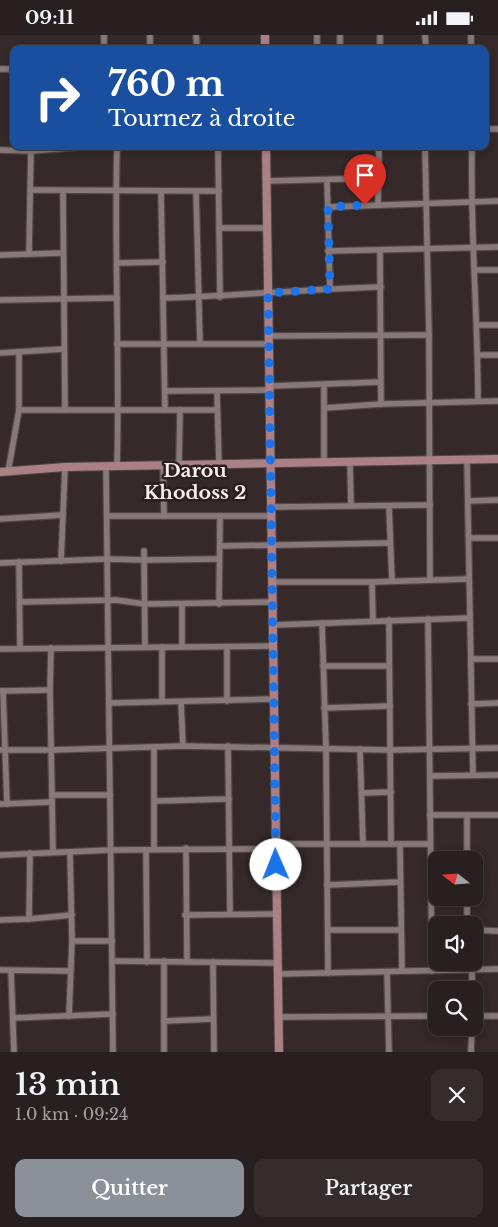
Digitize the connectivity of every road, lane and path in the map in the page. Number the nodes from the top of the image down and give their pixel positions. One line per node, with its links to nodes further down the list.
1 (31, 150): 11 (street)
2 (117, 150): 13 (street)
3 (218, 150): 16 (street)
4 (266, 150): 10 (street)
5 (379, 150): 8 (street)
6 (425, 150): 20 (street)
7 (472, 150): 18 (street)
8 (379, 178): 9 (street); 19 (street)
9 (327, 179): 10 (street); 21 (street)
10 (267, 181): 23 (street)
11 (31, 190): 12 (street); 30 (street)
12 (63, 191): 13 (street); 29 (street)
13 (116, 191): 14 (street); 33 (street)
14 (161, 191): 15 (street); 32 (street)
15 (196, 191): 16 (street); 39 (street)
16 (219, 191): 22 (street)
17 (498, 201): 18 (street)
18 (471, 203): 20 (street); 24 (street)
19 (378, 205): 20 (street); 21 (street)
20 (426, 205): 26 (street)
21 (328, 207): 27 (street)
22 (219, 228): 23 (street); 40 (street)
23 (268, 228): 38 (street)
24 (473, 247): 25 (street); 26 (street); 34 (street)
25 (498, 247)
26 (427, 248): 28 (street); 48 (street)
27 (328, 251): 28 (street); 37 (street)
28 (380, 251): 36 (street)
29 (63, 253): 30 (street); 41 (street)
30 (29, 254): 31 (street)
31 (0, 255)
32 (163, 262): 33 (street); 43 (street)
33 (117, 263): 42 (street)
34 (475, 270): 35 (street); 45 (street)
35 (498, 270)
36 (381, 287): 37 (street); 47 (street)
37 (330, 289): 38 (street)
38 (268, 293): 40 (street); 49 (street)
39 (198, 297): 40 (street); 43 (street); 52 (street)
40 (220, 297)
41 (64, 298): 42 (street); 44 (street); 53 (street)
42 (117, 298): 50 (street)
43 (163, 299): 51 (street)
44 (0, 300)
45 (478, 325): 46 (street); 56 (street)
46 (498, 325)
47 (380, 334): 48 (street); 49 (street); 58 (street)
48 (429, 335): 66 (street)
49 (269, 340): 52 (street); 60 (street)
50 (117, 344): 51 (street); 70 (street)
51 (163, 344): 52 (street); 61 (street)
52 (200, 344)
53 (64, 349): 54 (street); 69 (street)
54 (19, 352): 55 (street); 68 (street)
55 (0, 353)
56 (478, 355): 57 (street); 63 (street)
57 (498, 355)
58 (380, 382): 59 (street); 65 (street)
59 (324, 385): 60 (street); 67 (street)
60 (270, 388): 62 (street); 79 (street)
61 (165, 391): 62 (street); 71 (street)
62 (216, 392): 73 (street)
63 (478, 401): 64 (street); 66 (street)
64 (498, 401)
65 (381, 403): 66 (street); 67 (street)
66 (429, 403): 75 (street)
67 (325, 408): 77 (street)
68 (20, 410): 69 (street); 86 (street)
69 (65, 410): 70 (street)
70 (118, 410): 71 (street); 84 (street)
71 (165, 410): 72 (street)
72 (180, 410): 73 (street); 82 (street)
73 (217, 410): 80 (street)
74 (498, 459): 76 (street)
75 (430, 460): 76 (street); 78 (street); 89 (street)
76 (467, 460): 88 (street)
77 (324, 462): 78 (street); 79 (street)
78 (350, 462): 90 (street)
79 (271, 463): 80 (street); 92 (street)
80 (218, 464): 82 (street)
81 (163, 465): 82 (street); 84 (street); 95 (street)
82 (179, 465)
83 (106, 466): 84 (street); 85 (street); 94 (street)
84 (117, 466)
85 (65, 467): 86 (street); 93 (street)
86 (4, 472)
87 (498, 500): 88 (street)
88 (468, 501): 99 (street)
89 (430, 505): 91 (street); 112 (street)
90 (352, 506): 91 (street); 92 (street)
91 (389, 506): 101 (street)
92 (271, 507): 96 (street)
93 (62, 515): 98 (street); 108 (street)
94 (107, 516): 95 (street); 105 (street)
95 (164, 516): 97 (street)
96 (271, 516): 97 (street); 103 (street)
97 (220, 517): 102 (street)
98 (0, 519)
99 (470, 538): 100 (street); 111 (street)
100 (498, 538)
101 (389, 543): 103 (street); 113 (street)
102 (220, 546): 103 (street); 106 (street)
103 (272, 546): 114 (street)
104 (144, 551): 107 (street)
105 (107, 559): 107 (street); 108 (street); 116 (street)
106 (219, 559): 107 (street); 119 (street)
107 (145, 560): 120 (street)
108 (61, 561): 109 (street)
109 (19, 562): 110 (street); 117 (street)
110 (0, 563)
111 (469, 579): 112 (street); 122 (street)
112 (430, 580): 113 (street)
113 (392, 581): 115 (street)
114 (272, 582): 115 (street); 118 (street)
115 (372, 582): 124 (street)
116 (108, 601): 117 (street); 120 (street); 129 (street)
117 (20, 602): 134 (street)
118 (273, 602): 119 (street); 127 (street)
119 (219, 603): 121 (street)
120 (145, 604): 121 (street); 130 (street)
121 (182, 604): 132 (street)
122 (469, 618): 123 (street); 137 (street)
123 (428, 619): 125 (street); 164 (street)
124 (373, 621): 125 (street); 126 (street)
125 (389, 621): 140 (street)
126 (322, 623): 127 (street); 139 (street)
127 (273, 625): 128 (street)
128 (273, 646): 133 (street); 143 (street)
129 (108, 647): 130 (street); 135 (street); 147 (street)
130 (145, 647): 131 (street)
131 (162, 647): 132 (street); 144 (street)
132 (182, 647): 133 (street)
133 (227, 647): 145 (street)
134 (20, 648): 135 (street); 136 (street)
135 (51, 648): 141 (street)
136 (0, 649)
137 (471, 659): 138 (street); 149 (street)
138 (498, 659)
139 (323, 666): 140 (street); 151 (street)
140 (389, 666): 150 (street)
141 (50, 689): 142 (street); 162 (street)
142 (1, 691): 161 (street)
143 (274, 699): 145 (street); 159 (street)
144 (162, 701): 146 (street); 147 (street)
145 (227, 701): 146 (street)
146 (181, 702): 152 (street)
147 (109, 703): 154 (street)
148 (498, 703): 149 (street)
149 (471, 704): 157 (street)
150 (390, 707): 151 (street); 163 (street)
151 (324, 708): 156 (street)
152 (183, 746): 153 (street); 155 (street)
153 (228, 746): 159 (street); 172 (street)
154 (110, 748): 155 (street); 162 (street); 171 (street)
155 (154, 748): 173 (street)
156 (326, 748): 159 (street); 160 (street); 179 (street)
157 (472, 748): 158 (street); 164 (street); 165 (street)
158 (498, 748)
159 (274, 749): 184 (street)
160 (360, 749): 163 (street); 169 (street)
161 (2, 750): 162 (street); 175 (street)
162 (51, 750): 170 (street)
163 (390, 750): 164 (street); 168 (street)
164 (429, 750): 167 (street)
165 (473, 775): 166 (street); 167 (street)
166 (498, 775)
167 (430, 776): 176 (street)
168 (391, 792): 169 (street); 181 (street)
169 (362, 793): 180 (street)
170 (52, 795): 171 (street); 174 (street)
171 (110, 795): 188 (street)
172 (229, 799): 173 (street); 186 (street)
173 (155, 801): 187 (street)
174 (52, 802): 175 (street); 191 (street)
175 (3, 804)
176 (430, 815): 177 (street); 183 (street)
177 (467, 815): 178 (street); 190 (street)
178 (498, 815)
179 (326, 844): 180 (street); 184 (street); 196 (street)
180 (363, 844): 181 (street)
181 (391, 844): 182 (street)
182 (400, 844): 183 (street); 195 (street)
183 (430, 844): 201 (street)
184 (276, 846): 186 (street); 198 (street)
185 (186, 848): 186 (street); 187 (street); 200 (street)
186 (228, 848): 197 (street)
187 (154, 849): 189 (street)
188 (111, 850): 189 (street); 192 (street); 209 (street)
189 (146, 850): 213 (street)
190 (467, 851)
191 (53, 852): 192 (street); 193 (street)
192 (70, 852): 199 (street)
193 (30, 853): 194 (street); 202 (street)
194 (0, 855)
195 (400, 881): 196 (street); 205 (street)
196 (327, 885): 204 (street)
197 (230, 914): 198 (street); 200 (street)
198 (277, 914): 215 (street)
199 (72, 915): 202 (street); 208 (street)
200 (185, 915): 212 (street)
201 (433, 916)
202 (29, 919): 203 (street)
203 (0, 920)
204 (328, 930): 205 (street); 224 (street)
205 (401, 930): 221 (street)
206 (483, 931): 207 (street)
207 (498, 931)
208 (72, 941): 209 (street); 220 (street)
209 (112, 941): 210 (street)
210 (112, 961): 213 (street); 226 (street)
211 (164, 961): 212 (street); 213 (street); 235 (street)
212 (187, 961): 214 (street)
213 (147, 962)
214 (213, 962): 215 (street); 234 (street)
215 (277, 963): 225 (street)
216 (498, 969): 218 (street)
217 (0, 970): 219 (street)
218 (483, 970)
219 (11, 971): 220 (street); 233 (street)
220 (70, 971): 227 (street)
221 (402, 971): 222 (street); 223 (street)
222 (428, 971)
223 (387, 972): 224 (street); 232 (street)
224 (328, 973): 225 (street)
225 (278, 974): 231 (street)
226 (113, 1014): 227 (street); 238 (street)
227 (69, 1016): 233 (street)
228 (428, 1016): 232 (street)
229 (483, 1016): 230 (street)
230 (498, 1016)
231 (278, 1017): 232 (street); 241 (street)
232 (389, 1017): 242 (street)
233 (13, 1018): 237 (street)
234 (213, 1019): 235 (street); 240 (street)
235 (164, 1021): 239 (street)
236 (472, 1036): 243 (street)
237 (14, 1052)
238 (113, 1052)
239 (164, 1052)
240 (214, 1052)
241 (279, 1052)
242 (389, 1052)
243 (471, 1052)

